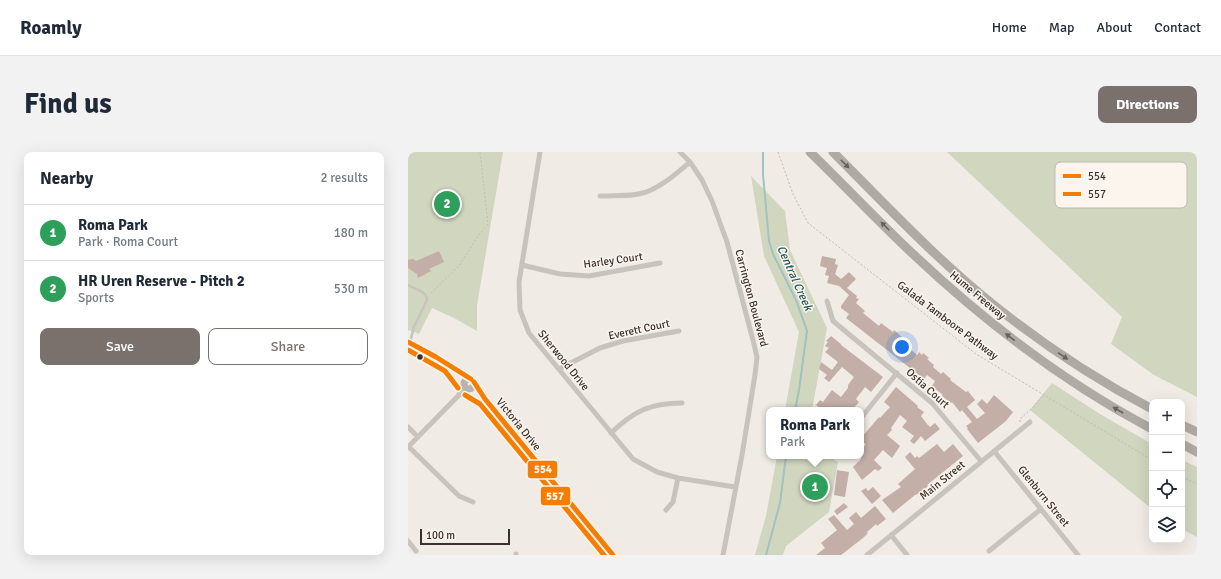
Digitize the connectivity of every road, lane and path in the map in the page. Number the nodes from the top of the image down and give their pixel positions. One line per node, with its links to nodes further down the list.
1 (480, 152): 12 (path)
2 (540, 152): 10 (street, Sherwood Drive)
3 (680, 152): 7 (street, Carrington Boulevard)
4 (778, 152): 21 (path, Galada Tamboore Pathway)
5 (810, 152): 29 (highway, Hume Freeway, one-way to 5)
6 (833, 152): 24 (highway, Hume Freeway, one-way to 24)
7 (690, 162): 8 (street); 43 (street, Carrington Boulevard)
8 (600, 196)
9 (660, 263): 10 (street, Harley Court)
10 (522, 265): 17 (street, Sherwood Drive)
11 (408, 285): 12 (lane)
12 (427, 297): 15 (lane)
13 (827, 301): 18 (street, Ostia Court)
14 (679, 331): 17 (street, Everett Court)
15 (409, 342): 16 (street, Victoria Drive)
16 (450, 366): 19 (street, Victoria Drive); 20 (street, Victoria Drive)
17 (560, 368): 32 (street, Sherwood Drive)
18 (897, 373): 25 (street); 39 (street, Ostia Court)
19 (472, 381): 20 (street); 22 (street, Victoria Drive)
20 (467, 387): 22 (street, Victoria Drive); 33 (street)
21 (1043, 395): 30 (path); 38 (path, Galada Tamboore Pathway)
22 (485, 399): 51 (street, Victoria Drive)
23 (682, 404): 32 (street)
24 (1149, 407)
25 (864, 414)
26 (1030, 422): 30 (street, Main Street)
27 (1185, 426): 31 (highway)
28 (408, 427): 33 (street)
29 (1149, 427)
30 (1022, 428): 36 (street, Main Street)
31 (1197, 432)
32 (611, 433): 40 (street, Sherwood Drive)
33 (418, 437): 35 (street)
34 (1185, 446): 37 (highway)
35 (408, 447): 44 (street)
36 (994, 451): 39 (street, Main Street); 45 (street, Glenburn Street)
37 (1197, 452)
38 (1149, 458)
39 (981, 461): 47 (street, Main Street)
40 (678, 478): 43 (street, Sherwood Drive); 46 (street)
41 (1185, 478): 42 (path)
42 (1197, 484)
43 (735, 487): 52 (street, Carrington Boulevard)
44 (473, 502)
45 (1041, 509): 50 (street); 55 (street, Glenburn Street)
46 (666, 510)
47 (891, 535): 53 (street, Main Street); 54 (street)
48 (408, 540): 49 (street)
49 (416, 551)
50 (989, 551)
51 (613, 555)
52 (723, 555)
53 (867, 555)
54 (907, 555)
55 (1078, 555)

